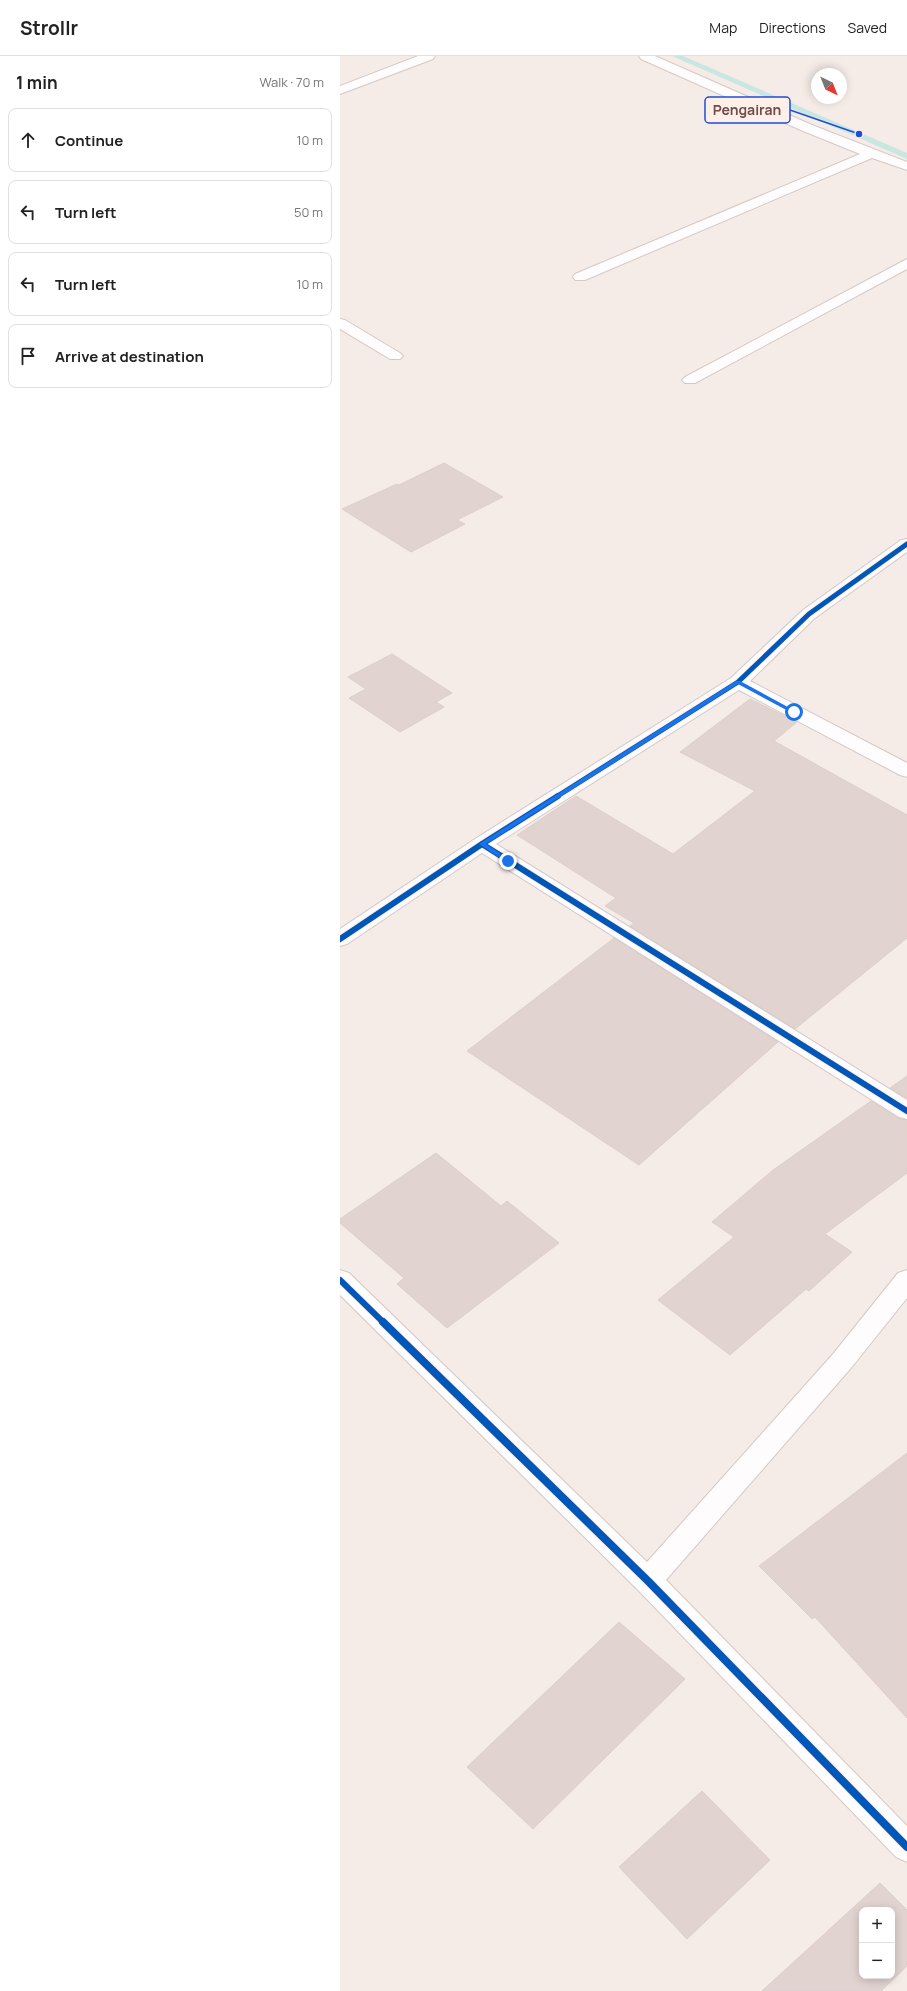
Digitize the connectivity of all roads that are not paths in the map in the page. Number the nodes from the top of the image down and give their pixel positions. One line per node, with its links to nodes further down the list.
1 (429, 56): 3 (street)
2 (645, 56): 4 (street)
3 (340, 90)
4 (871, 154): 5 (street); 7 (street)
5 (907, 166)
6 (907, 263): 10 (street)
7 (580, 277)
8 (340, 323): 9 (street)
9 (395, 356)
10 (690, 380)
11 (907, 544): 12 (street)
12 (738, 682): 13 (street); 14 (street)
13 (907, 771)
14 (482, 844): 15 (street); 16 (street)
15 (340, 940)
16 (907, 1111)
17 (340, 1280): 19 (street)
18 (904, 1290): 19 (street)
19 (648, 1581): 20 (street)
20 (907, 1846)

